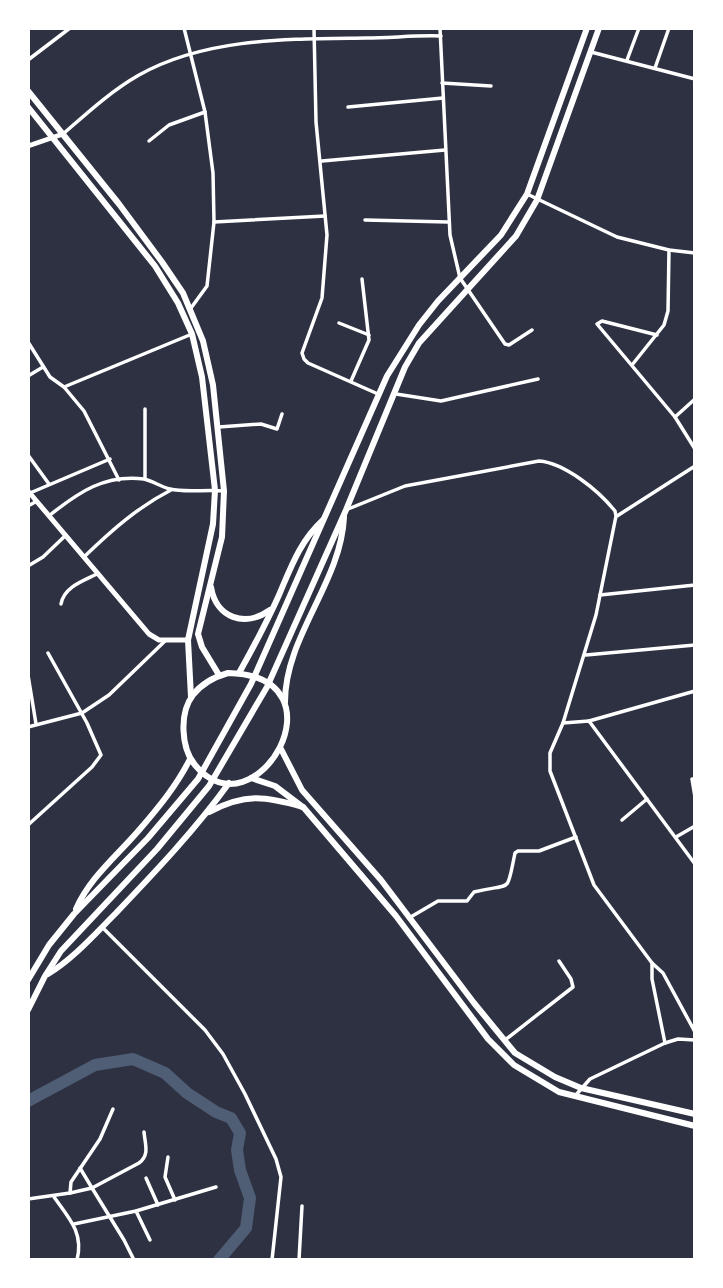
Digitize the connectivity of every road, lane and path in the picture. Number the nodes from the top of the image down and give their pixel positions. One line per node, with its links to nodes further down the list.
1 (184, 28): 12 (street)
2 (314, 28): 10 (street)
3 (440, 28): 9 (street)
4 (587, 28): 30 (main road)
5 (599, 28): 11 (main road)
6 (639, 28): 14 (street)
7 (668, 28): 15 (street)
8 (68, 29): 13 (street)
9 (441, 36): 10 (street); 17 (street)
10 (314, 38): 12 (street); 29 (street)
11 (591, 52): 14 (street); 31 (main road)
12 (191, 55): 23 (street); 24 (street)
13 (28, 60)
14 (627, 60): 15 (street)
15 (655, 68): 16 (street)
16 (695, 79)
17 (442, 83): 18 (street); 20 (street)
18 (491, 86)
19 (28, 91): 24 (main road)
20 (443, 98): 22 (street); 28 (street)
21 (28, 107): 25 (main road)
22 (348, 107)
23 (205, 112): 26 (street); 34 (street)
24 (63, 134): 25 (street); 41 (main road)
25 (53, 138): 27 (street); 44 (main road)
26 (149, 141)
27 (28, 146)
28 (445, 150): 29 (street); 35 (street)
29 (321, 161): 32 (street)
30 (527, 194): 31 (street); 38 (main road)
31 (537, 200): 36 (street); 40 (main road)
32 (325, 216): 34 (street); 54 (street)
33 (365, 220): 35 (street)
34 (214, 222): 41 (street)
35 (448, 222): 38 (street)
36 (669, 250): 37 (street); 46 (street)
37 (695, 253)
38 (460, 278): 40 (street); 56 (main road)
39 (362, 279): 45 (street)
40 (467, 288): 43 (street); 57 (main road)
41 (190, 309): 50 (main road)
42 (339, 323): 45 (street)
43 (532, 330)
44 (192, 334): 52 (main road); 55 (street)
45 (369, 335): 54 (street)
46 (657, 335): 48 (street); 48 (street)
47 (28, 342): 49 (street)
48 (632, 365): 61 (street)
49 (43, 367): 51 (street); 55 (street)
50 (211, 375): 52 (main road); 62 (main road)
51 (28, 376)
52 (202, 377): 73 (main road)
53 (538, 379): 57 (street)
54 (351, 381): 56 (street)
55 (64, 387): 65 (street)
56 (378, 394): 80 (main road)
57 (392, 394): 78 (main road)
58 (695, 399): 61 (street)
59 (145, 409): 69 (street)
60 (282, 414): 62 (street)
61 (675, 417): 63 (street)
62 (218, 428): 74 (main road)
63 (695, 449)
64 (28, 456): 71 (street)
65 (110, 458): 70 (street); 71 (street)
66 (695, 466): 67 (street)
67 (690, 470): 68 (street); 81 (street)
68 (695, 476)
69 (145, 479): 70 (street); 72 (street)
70 (120, 480): 79 (street)
71 (49, 484): 75 (street)
72 (171, 490): 73 (street); 83 (street)
73 (215, 490): 74 (street); 91 (main road)
74 (224, 491): 86 (main road)
75 (29, 492): 76 (street)
76 (37, 501): 77 (street); 79 (street)
77 (28, 506)
78 (345, 511): 81 (street); 101 (main road); 127 (main road)
79 (50, 515): 82 (street)
80 (327, 516): 90 (main road); 122 (main road)
81 (616, 516): 88 (street)
82 (66, 535): 83 (street); 84 (street)
83 (85, 556): 85 (street)
84 (28, 566)
85 (98, 573): 89 (street); 92 (street)
86 (211, 585): 90 (main road); 98 (main road)
87 (695, 585): 88 (street)
88 (600, 595): 95 (street)
89 (61, 604)
90 (271, 610): 96 (main road)
91 (188, 640): 92 (street); 100 (main road)
92 (165, 641): 102 (street)
93 (695, 645): 95 (street)
94 (48, 653): 102 (street)
95 (586, 655): 104 (street)
96 (239, 673): 98 (main road); 101 (main road)
97 (28, 675): 105 (street)
98 (219, 675): 100 (main road)
99 (695, 691): 103 (street)
100 (191, 697): 108 (main road)
101 (285, 704): 107 (main road)
102 (82, 713): 105 (street); 117 (street)
103 (589, 722): 104 (street); 113 (street)
104 (563, 723): 120 (street)
105 (36, 724): 106 (street)
106 (28, 727)
107 (281, 749): 109 (main road); 123 (main road)
108 (190, 759): 111 (main road); 122 (main road)
109 (251, 778): 111 (main road); 114 (main road)
110 (692, 779): 112 (street)
111 (229, 783): 115 (main road)
112 (695, 797)
113 (647, 799): 116 (street); 119 (street)
114 (304, 808): 115 (main road); 135 (main road)
115 (206, 814): 124 (main road)
116 (622, 820)
117 (28, 825)
118 (695, 826): 119 (street)
119 (676, 836): 121 (street)
120 (576, 837): 123 (street); 126 (street)
121 (695, 864)
122 (74, 914): 128 (main road)
123 (409, 918): 132 (main road)
124 (102, 927): 127 (main road); 157 (street)
125 (558, 961): 132 (street)
126 (652, 963): 130 (street); 133 (street)
127 (45, 976): 129 (main road)
128 (28, 978)
129 (28, 1010)
130 (695, 1032)
131 (695, 1040): 133 (street)
132 (504, 1041): 134 (main road)
133 (665, 1043): 134 (street)
134 (581, 1088): 135 (street); 137 (main road)
135 (575, 1096): 138 (main road)
136 (113, 1110): 141 (street)
137 (695, 1114)
138 (695, 1126)
139 (144, 1132): 144 (street)
140 (168, 1157): 148 (street)
141 (80, 1168): 144 (street); 145 (street)
142 (146, 1178): 149 (street)
143 (216, 1187): 148 (street)
144 (92, 1188): 145 (street); 152 (street)
145 (70, 1193): 146 (street)
146 (54, 1197): 147 (street); 153 (street)
147 (28, 1199)
148 (176, 1200): 149 (street)
149 (158, 1205): 151 (street)
150 (302, 1206): 158 (street)
151 (136, 1211): 152 (street); 154 (street)
152 (110, 1217): 153 (street); 156 (street)
153 (74, 1224): 155 (street)
154 (150, 1240)
155 (77, 1260)
156 (134, 1260)
157 (272, 1260)
158 (299, 1260)

